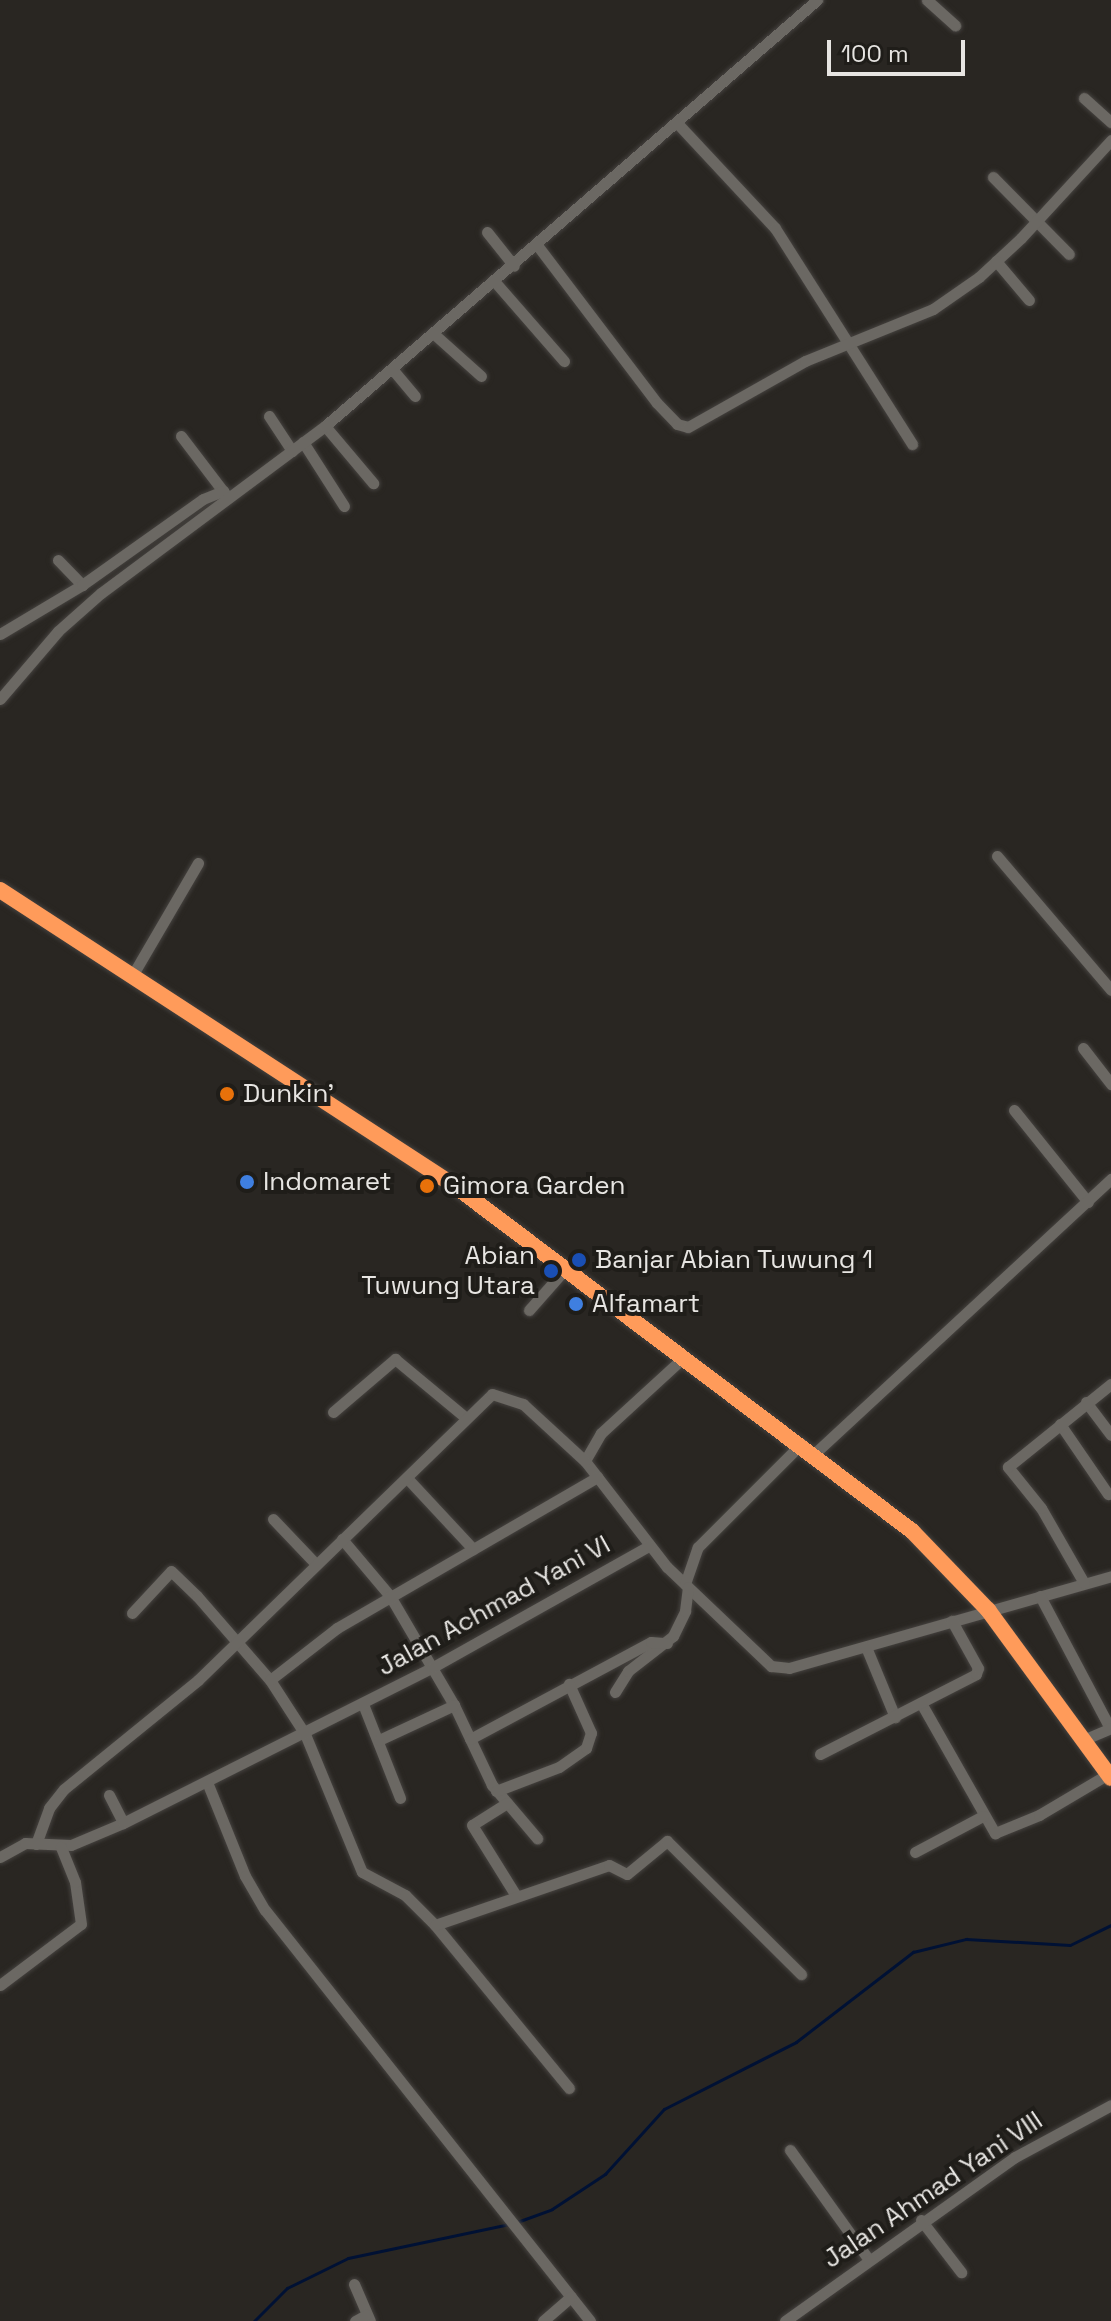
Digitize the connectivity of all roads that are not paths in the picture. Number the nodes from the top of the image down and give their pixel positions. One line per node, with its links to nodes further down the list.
1 (817, 0): 6 (street)
2 (927, 0): 3 (street)
3 (955, 25)
4 (1084, 98): 5 (street)
5 (1111, 122)
6 (678, 124): 11 (street); 18 (street)
7 (1111, 140): 9 (street)
8 (993, 177): 9 (street)
9 (1038, 221): 12 (street); 13 (street)
10 (487, 232): 14 (street)
11 (537, 245): 14 (street); 18 (street)
12 (1069, 254)
13 (996, 261): 16 (street); 18 (street)
14 (514, 266): 15 (street)
15 (495, 282): 17 (street); 19 (street)
16 (1029, 300)
17 (434, 334): 20 (street); 21 (street)
18 (846, 346): 27 (street)
19 (564, 361)
20 (393, 370): 22 (street); 24 (street)
21 (481, 376)
22 (415, 396)
23 (269, 416): 28 (street)
24 (325, 426): 26 (street); 29 (street)
25 (181, 436): 30 (street)
26 (303, 442): 28 (street); 31 (street)
27 (912, 444)
28 (292, 451): 30 (street)
29 (373, 483)
30 (226, 495): 32 (street); 34 (street)
31 (344, 506)
32 (123, 555): 34 (street); 35 (street)
33 (58, 560): 35 (street)
34 (133, 568): 37 (street)
35 (82, 585): 36 (street)
36 (0, 634)
37 (0, 699)
38 (997, 856): 42 (street)
39 (198, 863): 41 (street)
40 (0, 890): 41 (highway)
41 (132, 976): 48 (highway)
42 (1111, 990)
43 (1083, 1048): 44 (street)
44 (1111, 1084)
45 (1014, 1110): 47 (street)
46 (1111, 1179): 47 (street)
47 (1088, 1202): 57 (street)
48 (566, 1268): 49 (street); 50 (highway)
49 (529, 1310)
50 (684, 1357): 57 (highway); 58 (street)
51 (1111, 1384): 52 (street)
52 (1086, 1402): 55 (street); 56 (street)
53 (333, 1412): 54 (street)
54 (466, 1418): 58 (street); 60 (street)
55 (1060, 1424): 61 (street); 69 (street)
56 (1111, 1435)
57 (807, 1449): 68 (street); 72 (highway)
58 (585, 1461): 59 (street)
59 (597, 1477): 64 (street); 65 (street)
60 (407, 1478): 63 (street); 65 (street)
61 (1108, 1494)
62 (273, 1519): 66 (street)
63 (342, 1539): 66 (street); 70 (street)
64 (649, 1546): 68 (street, Jalan Achmad Yani VI); 78 (street, Jalan Achmad Yani VI)
65 (473, 1549): 70 (street)
66 (314, 1562): 75 (street)
67 (1111, 1576): 69 (street, Jalan Achmad Yani VI)
68 (683, 1582): 76 (street); 77 (street, Jalan Achmad Yani VI)
69 (1084, 1583): 71 (street, Jalan Achmad Yani VI)
70 (390, 1596): 78 (street); 79 (street)
71 (1040, 1596): 72 (street, Jalan Achmad Yani VI); 86 (street)
72 (988, 1610): 74 (street, Jalan Achmad Yani VI); 90 (highway)
73 (132, 1613): 75 (street)
74 (952, 1621): 77 (street, Jalan Achmad Yani VI); 82 (street)
75 (236, 1639): 79 (street); 101 (street)
76 (664, 1642): 80 (street); 81 (street)
77 (866, 1647): 85 (street)
78 (433, 1667): 83 (street, Jalan Achmad Yani VI); 84 (street)
79 (270, 1680): 87 (street)
80 (569, 1684): 88 (street); 94 (street)
81 (615, 1692)
82 (921, 1703): 85 (street); 98 (street)
83 (363, 1704): 87 (street, Jalan Achmad Yani VI); 89 (street)
84 (454, 1705): 88 (street); 89 (street)
85 (895, 1717): 91 (street)
86 (1111, 1728): 90 (street)
87 (305, 1734): 93 (street, Jalan Achmad Yani VI); 106 (street)
88 (470, 1739): 94 (street)
89 (379, 1740): 96 (street)
90 (1083, 1740): 92 (highway)
91 (820, 1754)
92 (1109, 1776): 98 (street)
93 (207, 1782): 99 (street, Jalan Achmad Yani VI); 116 (street)
94 (496, 1791): 97 (street)
95 (109, 1795): 99 (street)
96 (400, 1798)
97 (507, 1803): 100 (street); 105 (street)
98 (983, 1816): 103 (street)
99 (123, 1823): 102 (street, Jalan Achmad Yani VI)
100 (537, 1838)
101 (36, 1844): 102 (street, Jalan Achmad Yani VI); 104 (street, Jalan Achmad Yani VI)
102 (61, 1847): 108 (street)
103 (915, 1852)
104 (0, 1857)
105 (515, 1894): 106 (street); 107 (street)
106 (435, 1925): 109 (street)
107 (801, 1974)
108 (0, 1985)
109 (569, 2088)
110 (1111, 2105): 112 (street, Jalan Ahmad Yani VIII)
111 (790, 2150): 113 (street)
112 (921, 2220): 113 (street, Jalan Ahmad Yani VIII); 114 (street)
113 (867, 2257): 118 (street, Jalan Ahmad Yani VIII)
114 (961, 2272)
115 (354, 2284): 117 (street)
116 (571, 2297): 120 (street); 121 (street)
117 (368, 2318): 119 (street)
118 (789, 2320)
119 (355, 2321)
120 (543, 2321)
121 (590, 2321)

